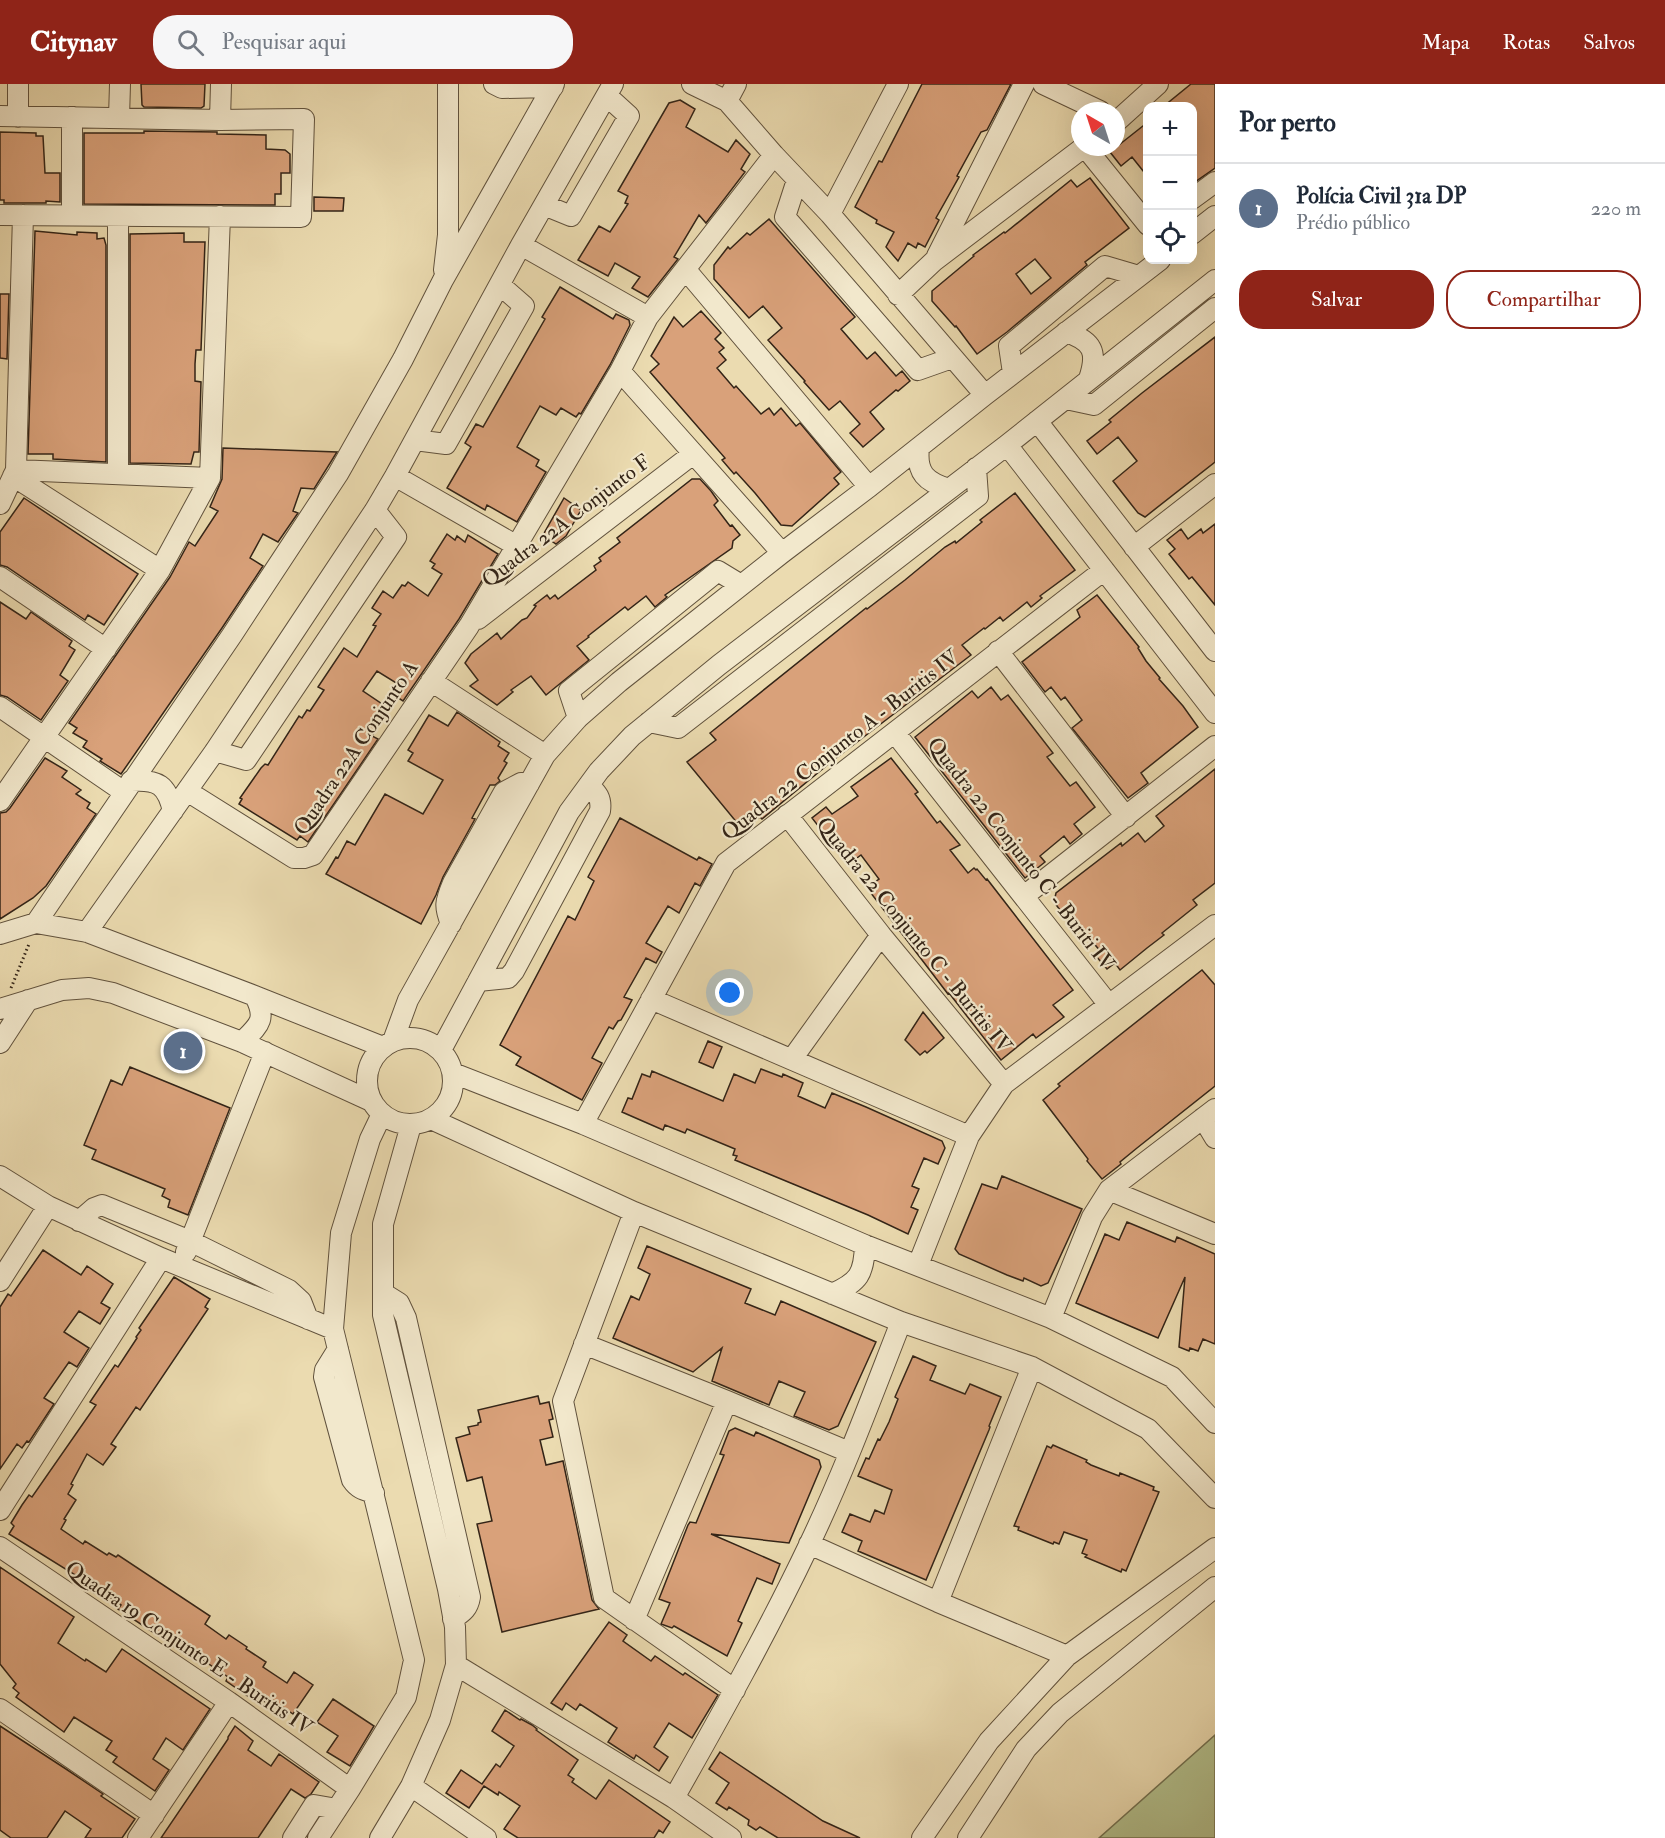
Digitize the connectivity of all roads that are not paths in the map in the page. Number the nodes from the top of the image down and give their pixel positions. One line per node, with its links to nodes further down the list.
1 (18, 84): 16 (street)
2 (120, 84): 18 (street)
3 (220, 84): 19 (street)
4 (448, 84): 41 (street)
5 (494, 84): 11 (street)
6 (692, 84): 13 (street)
7 (898, 84): 27 (street)
8 (1024, 84): 37 (street)
9 (1043, 84): 14 (street)
10 (1158, 84): 15 (street)
11 (554, 86): 41 (street)
12 (610, 90): 26 (street); 26 (street)
13 (732, 93): 20 (street)
14 (1081, 102)
15 (1125, 113)
16 (9, 117): 17 (street)
17 (72, 117): 18 (street); 30 (street)
18 (119, 118): 19 (street)
19 (220, 120): 32 (street)
20 (774, 155): 23 (street); 39 (street, Quadra 22A Conjunto A)
21 (1073, 156): 37 (street)
22 (1092, 156): 34 (street)
23 (797, 180): 27 (street); 48 (street)
24 (1215, 182): 25 (street)
25 (1197, 195)
26 (544, 206): 36 (street)
27 (830, 214): 44 (street)
28 (0, 215): 29 (street)
29 (23, 215): 30 (street); 60 (street)
30 (72, 215): 31 (street)
31 (118, 216): 32 (street); 61 (street)
32 (220, 216): 63 (street)
33 (1215, 216): 35 (street)
34 (1143, 219)
35 (1197, 230)
36 (521, 245): 43 (street); 46 (street)
37 (934, 261): 44 (street)
38 (1155, 264): 40 (street)
39 (686, 270): 46 (street, Quadra 22A Conjunto A); 65 (street)
40 (1139, 276): 47 (street); 50 (street)
41 (443, 280): 89 (street)
42 (1215, 280): 51 (street)
43 (500, 285): 55 (street); 55 (street)
44 (898, 295): 48 (street)
45 (1215, 308): 53 (street)
46 (648, 317): 49 (street, Quadra 22A Conjunto A)
47 (1066, 332): 50 (street); 51 (street)
48 (952, 358): 52 (street)
49 (620, 371): 58 (street); 69 (street, Quadra 22A Conjunto A)
50 (1013, 373): 52 (street)
51 (1089, 379): 53 (street)
52 (985, 395): 57 (street)
53 (1065, 399): 54 (street)
54 (1037, 421): 56 (street); 70 (street)
55 (415, 440): 62 (street)
56 (1007, 445): 59 (street); 73 (street)
57 (919, 448): 65 (street); 66 (street)
58 (693, 454): 71 (street); 75 (street, Quadra 22A Conjunto F)
59 (976, 468): 66 (street); 82 (street)
60 (15, 473): 61 (street); 67 (street); 72 (street)
61 (118, 474): 63 (street)
62 (395, 476): 68 (street); 69 (street)
63 (210, 478): 72 (street)
64 (1215, 484): 70 (street)
65 (869, 487): 71 (street)
66 (950, 489): 82 (street)
67 (0, 504)
68 (375, 510): 86 (street); 86 (street)
69 (517, 546): 75 (street, Quadra 22A Conjunto A)
70 (1134, 547): 78 (street)
71 (782, 553): 87 (street)
72 (160, 570): 76 (street)
73 (1104, 570): 77 (street, Quadra 22 Conjunto A - Buritis IV); 81 (street)
74 (0, 578): 76 (street)
75 (469, 626): 79 (street, Quadra 22A Conjunto A)
76 (106, 650): 84 (street)
77 (999, 651): 83 (street, Quadra 22 Conjunto A - Buritis IV); 94 (street)
78 (1215, 651)
79 (431, 681): 87 (street); 90 (street, Quadra 22A Conjunto A)
80 (0, 707): 84 (street)
81 (1215, 713)
82 (649, 722): 88 (street)
83 (895, 733): 93 (street, Quadra 22 Conjunto A - Buritis IV); 95 (street, Quadra 22 Conjunto C - Buriti IV)
84 (45, 738): 89 (street); 91 (street)
85 (1215, 746): 94 (street)
86 (215, 751): 90 (street)
87 (545, 755): 109 (street)
88 (589, 785): 101 (street); 101 (street)
89 (128, 786): 92 (street); 96 (street)
90 (187, 791): 92 (street)
91 (0, 801)
92 (173, 812): 98 (street)
93 (787, 815): 100 (street, Quadra 22 Conjunto C - Buritis IV); 103 (street, Quadra 22 Conjunto A - Buritis IV)
94 (1126, 817): 95 (street)
95 (1024, 896): 105 (street, Quadra 22 Conjunto C - Buriti IV)
96 (34, 923): 98 (street); 99 (street)
97 (1213, 930): 105 (street)
98 (87, 932): 102 (street)
99 (0, 934)
100 (881, 935): 112 (street); 114 (street, Quadra 22 Conjunto C - Buritis IV)
101 (478, 981): 110 (street)
102 (255, 996): 107 (street); 109 (street)
103 (651, 999): 112 (street); 118 (street, Quadra 22 Conjunto A - Buritis IV)
104 (28, 1000): 106 (street); 107 (street); 108 (street)
105 (1109, 1005): 114 (street)
106 (0, 1009)
107 (242, 1042): 111 (street)
108 (0, 1043)
109 (388, 1044): 110 (street); 115 (street)
110 (441, 1050): 113 (street)
111 (265, 1052): 115 (street); 128 (street)
112 (792, 1059): 120 (street)
113 (453, 1073): 117 (street); 118 (street)
114 (1004, 1084): 120 (street)
115 (377, 1108): 119 (street); 138 (street)
116 (1209, 1113): 121 (street); 123 (street)
117 (431, 1119): 119 (street); 125 (street)
118 (583, 1124): 129 (street)
119 (411, 1125): 153 (street)
120 (969, 1136): 131 (street)
121 (1215, 1138)
122 (0, 1176): 124 (street)
123 (1109, 1190): 127 (street); 135 (street)
124 (48, 1206): 126 (street); 133 (street)
125 (634, 1212): 134 (street); 139 (street)
126 (79, 1221): 128 (street); 130 (street)
127 (1215, 1234)
128 (190, 1241): 132 (street); 136 (street)
129 (865, 1245): 131 (street); 134 (street)
130 (161, 1257): 132 (street); 145 (street)
131 (918, 1265): 135 (street)
132 (180, 1266): 136 (street)
133 (0, 1281)
134 (832, 1294): 137 (street)
135 (1051, 1318): 142 (street)
136 (308, 1319): 138 (street)
137 (902, 1322): 140 (street); 143 (street)
138 (333, 1329): 158 (street)
139 (584, 1344): 141 (street); 151 (street)
140 (1032, 1367): 144 (street); 150 (street)
141 (727, 1401): 143 (street); 151 (street)
142 (1215, 1423)
143 (849, 1452): 146 (street)
144 (1215, 1498)
145 (0, 1510)
146 (809, 1544): 150 (street); 154 (street)
147 (0, 1547): 155 (street, Quadra 19 Conjunto E - Buritis IV)
148 (1215, 1548): 152 (street)
149 (1215, 1587): 170 (street)
150 (938, 1602): 152 (street)
151 (634, 1620): 154 (street)
152 (1067, 1656): 169 (street)
153 (456, 1665): 157 (street); 159 (street)
154 (735, 1690): 159 (street)
155 (229, 1702): 158 (street, Quadra 19 Conjunto E - Buritis IV); 161 (street)
156 (0, 1709): 161 (street)
157 (411, 1786): 162 (street); 167 (street)
158 (350, 1789): 160 (street)
159 (674, 1798): 168 (street)
160 (337, 1809): 164 (street); 165 (street)
161 (154, 1815): 163 (street)
162 (395, 1829): 166 (street)
163 (138, 1838)
164 (293, 1838)
165 (318, 1838)
166 (380, 1838)
167 (486, 1838)
168 (731, 1838)
169 (922, 1838)
170 (968, 1838)

